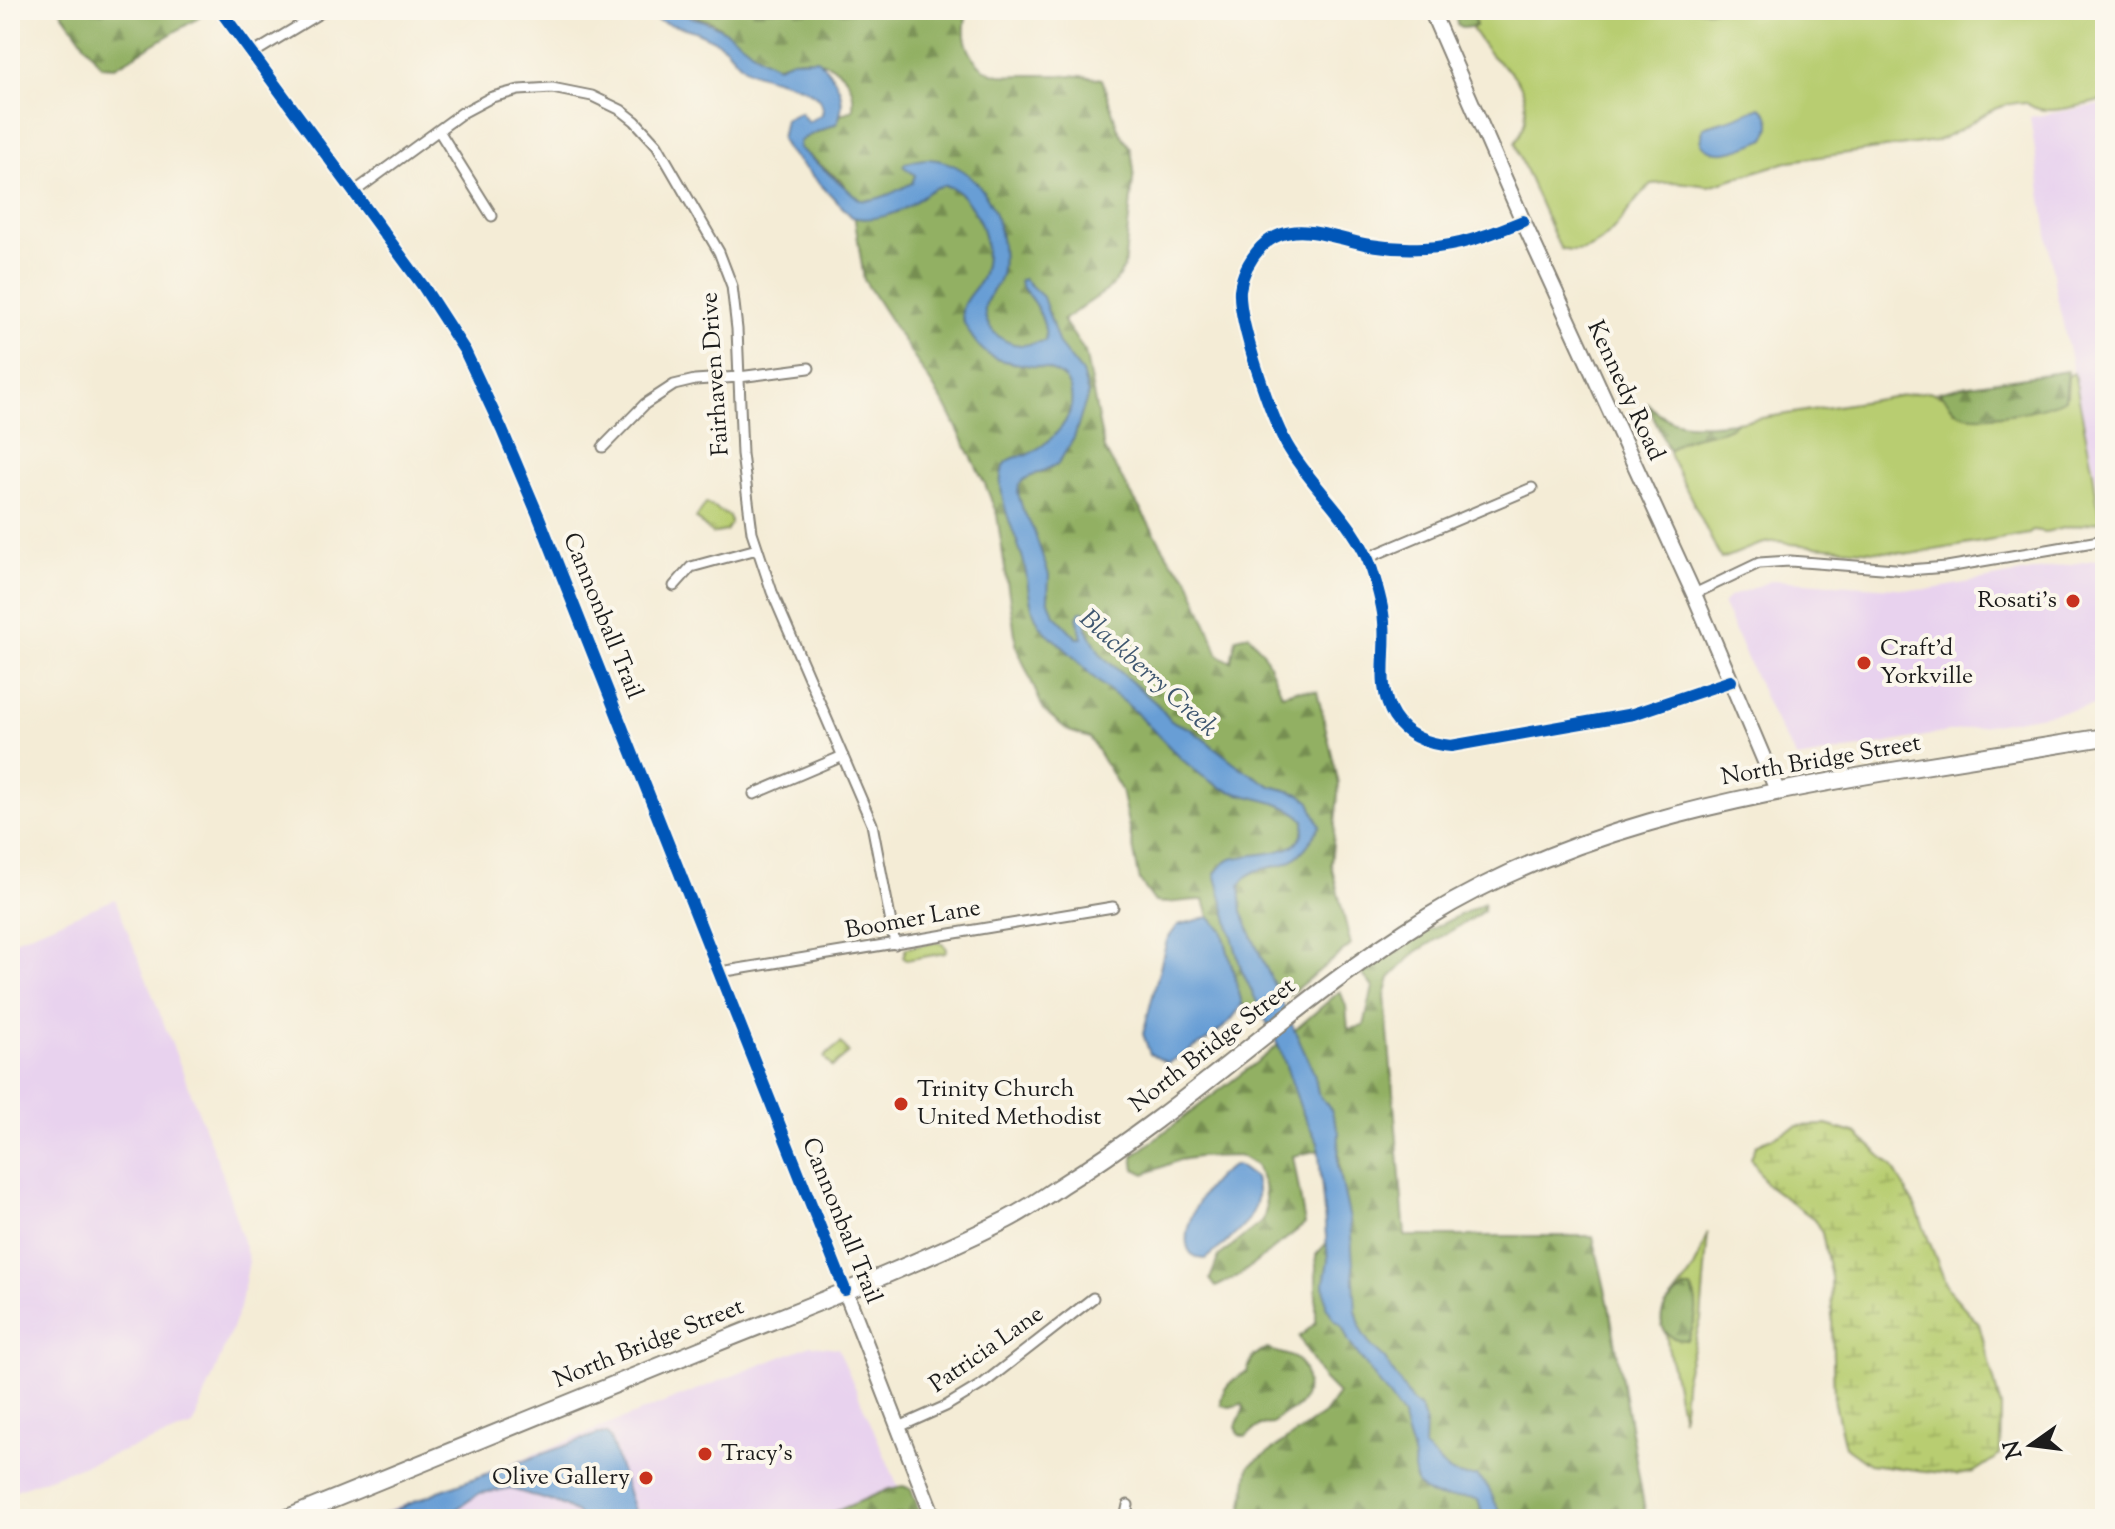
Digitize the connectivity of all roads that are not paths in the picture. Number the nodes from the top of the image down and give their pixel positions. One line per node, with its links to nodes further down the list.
1 (220, 10): 4 (street, Cannonball Trail)
2 (325, 10): 4 (street)
3 (1431, 10): 8 (main road, Kennedy Road)
4 (252, 54): 6 (street, Cannonball Trail)
5 (439, 131): 6 (street, Fairhaven Drive); 7 (street); 10 (street, Fairhaven Drive)
6 (354, 192): 25 (street, Cannonball Trail)
7 (492, 216)
8 (1523, 221): 15 (street); 17 (main road, Kennedy Road)
9 (809, 368): 10 (street)
10 (739, 377): 11 (street); 14 (street, Fairhaven Drive)
11 (603, 447)
12 (1532, 488): 15 (street)
13 (2105, 540): 17 (street)
14 (757, 549): 16 (street); 20 (street, Fairhaven Drive)
15 (1367, 558): 18 (street)
16 (674, 586)
17 (1694, 594): 18 (main road, Kennedy Road)
18 (1731, 681): 21 (main road, Kennedy Road)
19 (2105, 737): 21 (highway, North Bridge Street)
20 (843, 756): 22 (street); 24 (street, Fairhaven Drive)
21 (1777, 790): 26 (highway, North Bridge Street)
22 (754, 794)
23 (1113, 907): 24 (street, Boomer Lane)
24 (895, 944): 25 (street, Boomer Lane)
25 (720, 972): 26 (street, Cannonball Trail)
26 (845, 1290): 28 (main road, Cannonball Trail); 30 (highway, North Bridge Street)
27 (1093, 1298): 28 (street, Patricia Lane)
28 (899, 1427): 31 (main road, Cannonball Trail)
29 (1128, 1505): 32 (street)
30 (285, 1519)
31 (934, 1519)
32 (1125, 1519)

